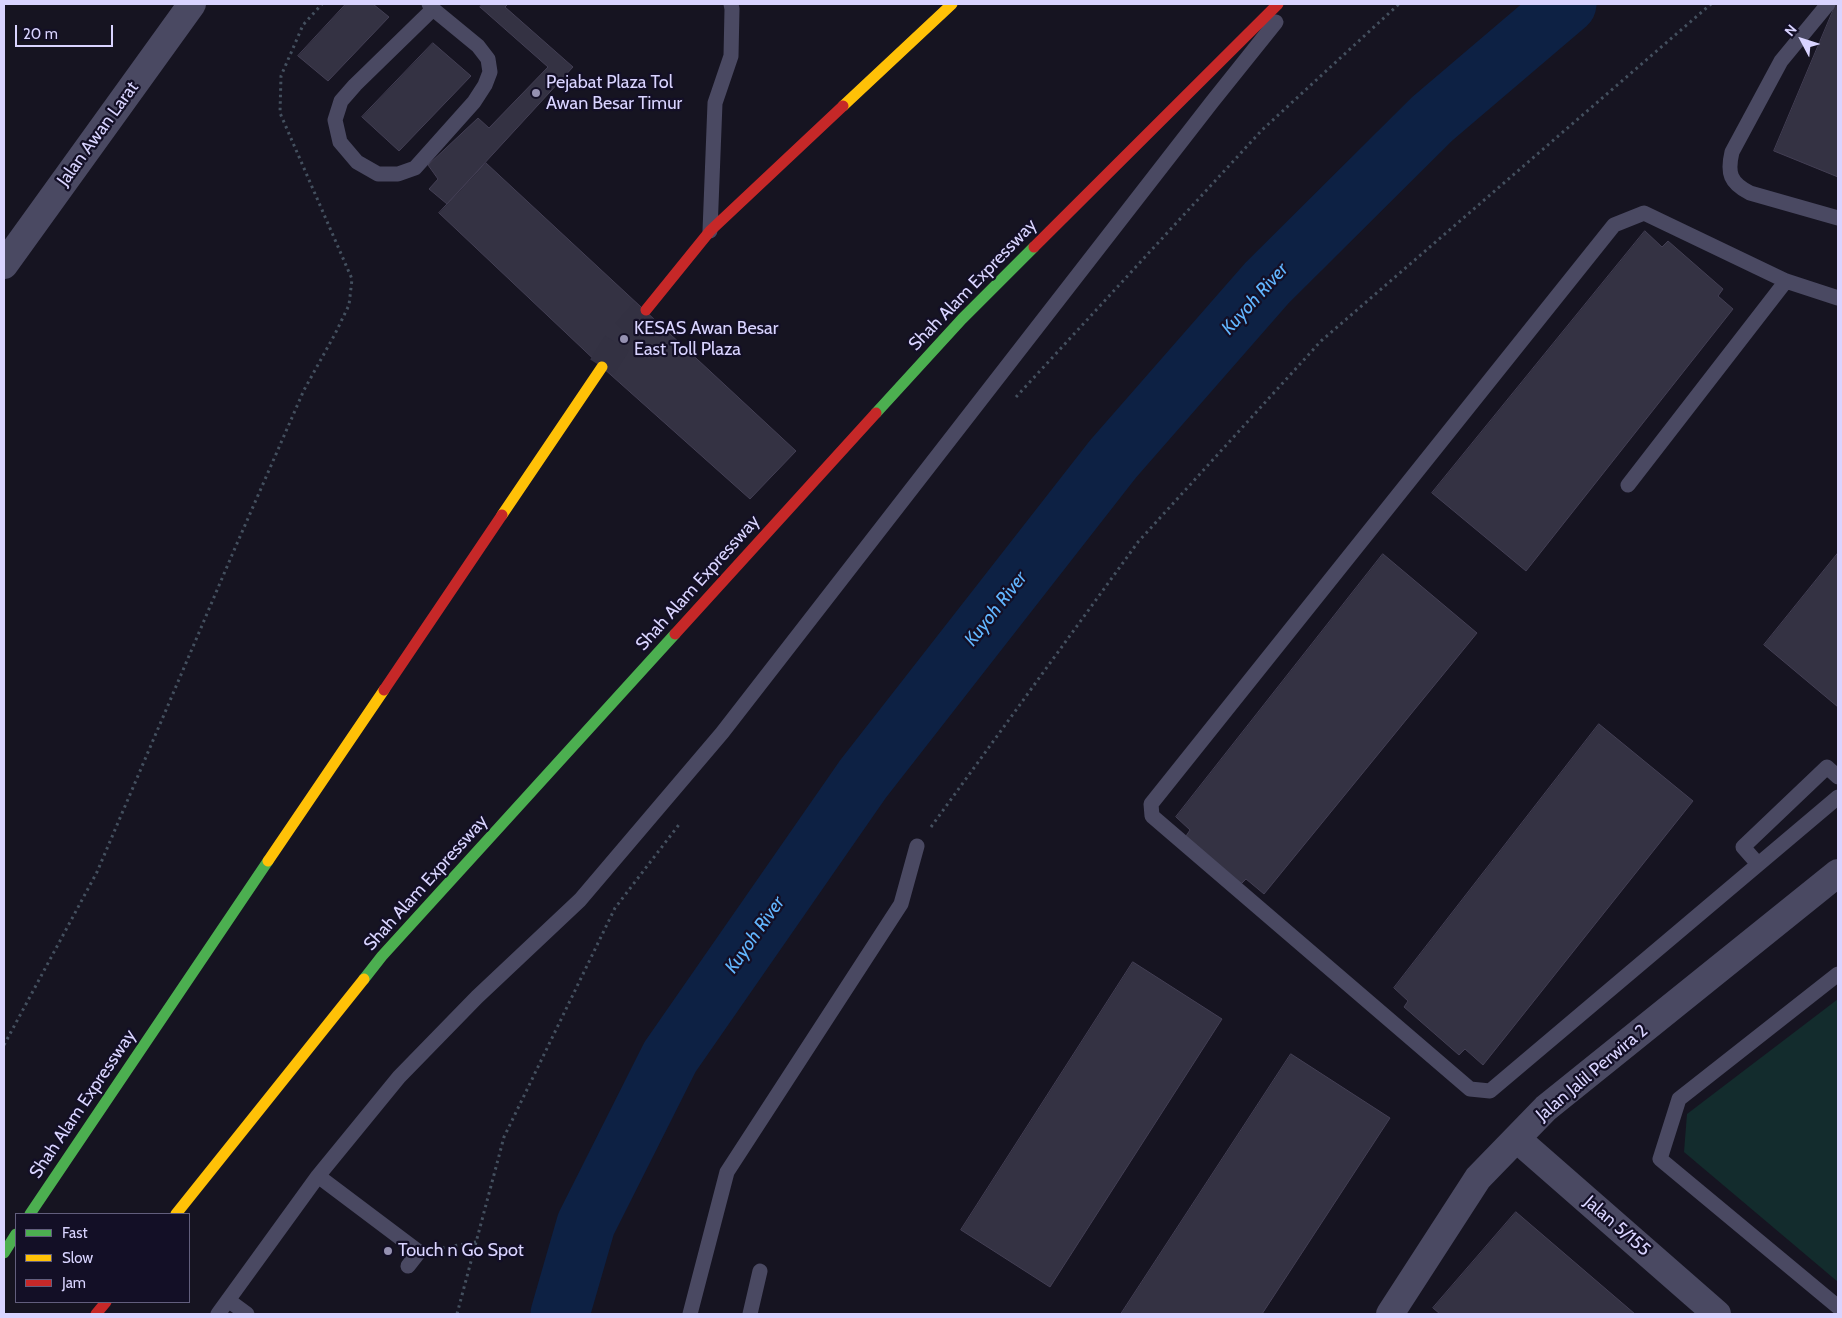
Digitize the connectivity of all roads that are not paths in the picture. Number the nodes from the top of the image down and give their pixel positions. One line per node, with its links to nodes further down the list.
1 (192, 4): 10 (street, Jalan Awan Larat)
2 (731, 4): 9 (lane)
3 (952, 4): 9 (highway)
4 (1278, 4): 25 (highway, Shah Alam Expressway)
5 (1291, 4): 23 (lane)
6 (1828, 4): 8 (lane)
7 (431, 6): 7 (lane)
8 (1838, 218)
9 (710, 231): 13 (highway)
10 (4, 265)
11 (1786, 281): 12 (lane); 15 (lane); 19 (lane)
12 (1838, 298)
13 (646, 310)
14 (602, 368): 24 (highway, Shah Alam Expressway)
15 (1628, 485)
16 (1838, 777): 19 (lane)
17 (1838, 797): 19 (lane)
18 (918, 846): 36 (lane)
19 (1758, 864)
20 (1838, 872): 22 (street, Jalan Jalil Perwira 2)
21 (1838, 974): 32 (lane)
22 (1517, 1138): 38 (street, Jalan Jalil Perwira 2); 39 (street, Jalan 5/155)
23 (318, 1176): 28 (lane); 30 (lane)
24 (31, 1213)
25 (177, 1213)
26 (15, 1236): 27 (highway)
27 (4, 1253)
28 (408, 1266)
29 (760, 1271): 37 (lane)
30 (228, 1300): 34 (lane); 35 (lane)
31 (105, 1303): 33 (highway)
32 (1838, 1307)
33 (96, 1314)
34 (218, 1314)
35 (247, 1314)
36 (690, 1314)
37 (750, 1314)
38 (1390, 1314)
39 (1717, 1314)

